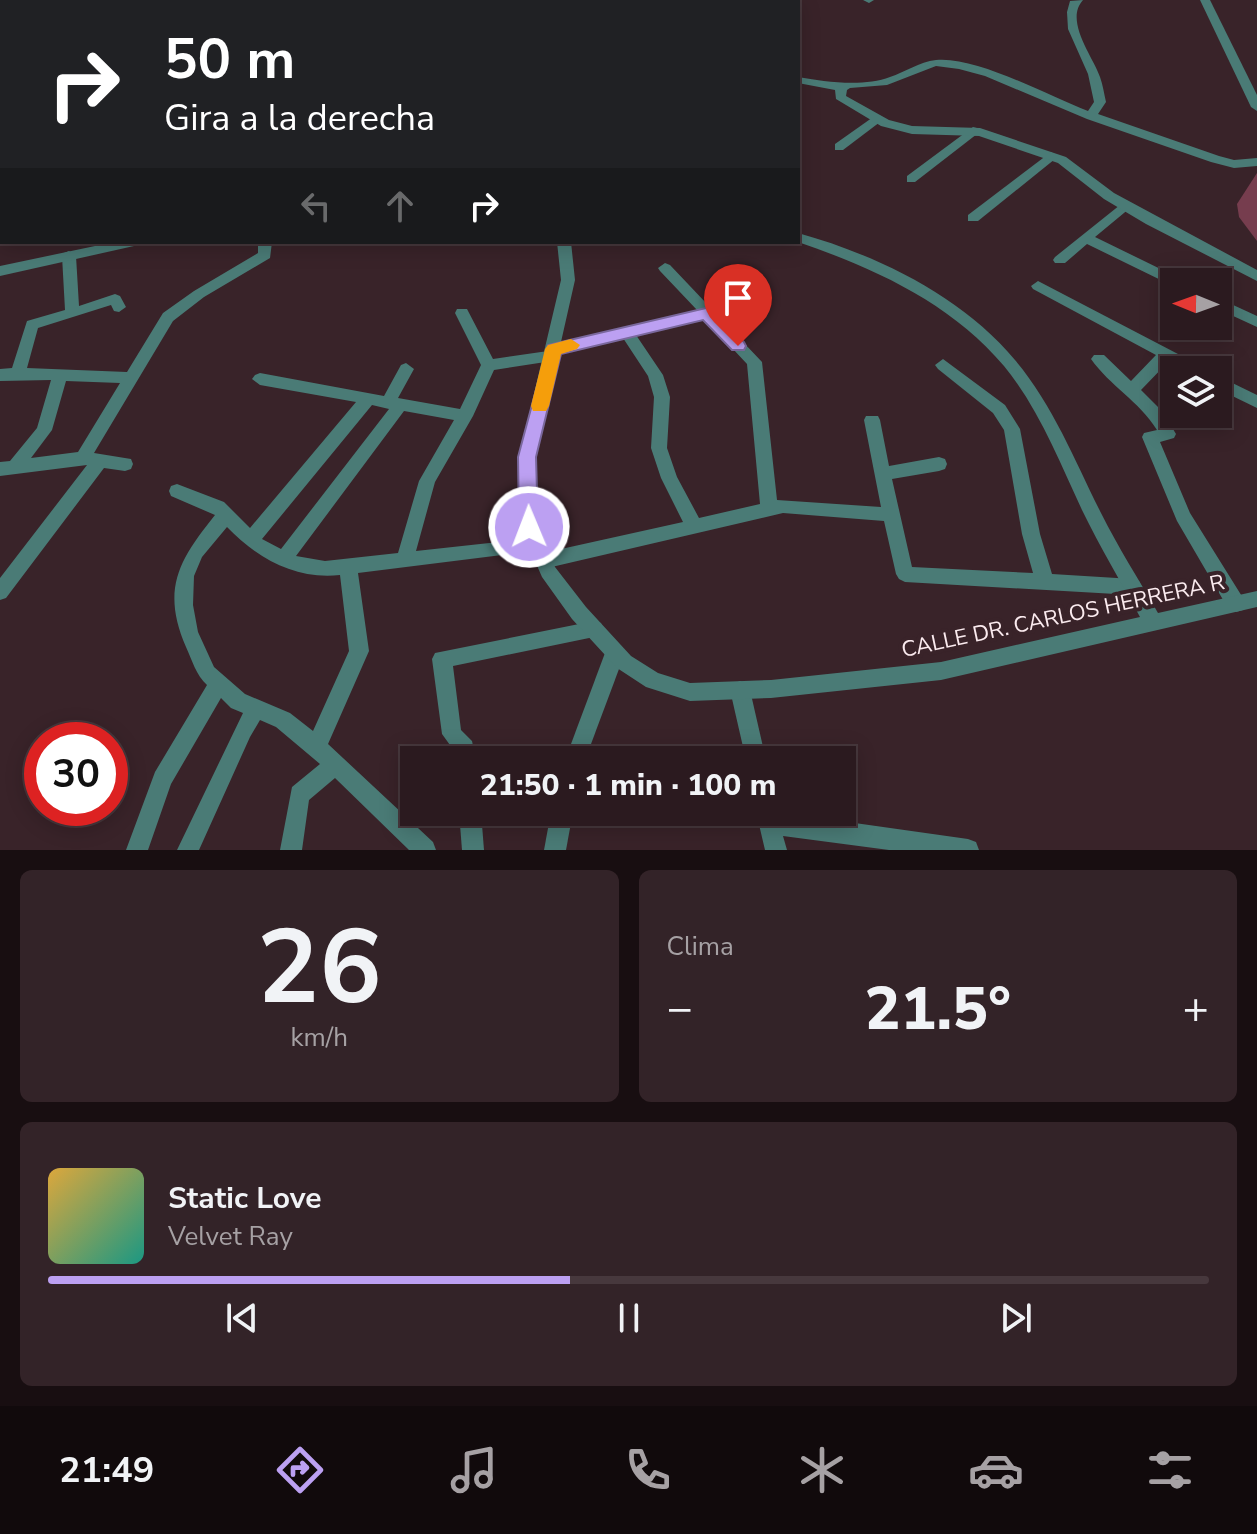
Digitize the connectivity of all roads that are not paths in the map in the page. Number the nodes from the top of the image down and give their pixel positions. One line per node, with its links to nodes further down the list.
1 (1078, 0): 6 (street)
2 (1205, 0): 5 (street)
3 (800, 80): 4 (street)
4 (841, 88): 6 (street); 7 (street)
5 (1257, 107)
6 (1091, 116): 11 (street)
7 (876, 119): 8 (street); 9 (street)
8 (973, 131): 10 (street); 12 (street)
9 (839, 147)
10 (1051, 156): 13 (street); 14 (street)
11 (1257, 162)
12 (911, 179)
13 (1125, 205): 16 (street); 25 (street)
14 (973, 218)
15 (800, 238): 69 (street)
16 (1086, 238): 21 (street); 24 (street)
17 (265, 244): 44 (street)
18 (564, 244): 34 (street, CALLE DR. CARLOS HERRERA R)
19 (99, 246): 20 (street)
20 (69, 256): 23 (street); 29 (street)
21 (1060, 260)
22 (665, 268): 31 (street)
23 (0, 271)
24 (1160, 274)
25 (1257, 276)
26 (1038, 286): 35 (street)
27 (119, 307): 29 (street)
28 (1232, 310): 32 (street)
29 (72, 313): 41 (street)
30 (462, 313): 38 (street)
31 (706, 313): 33 (street); 59 (street)
32 (1257, 322)
33 (627, 333): 34 (street); 62 (street)
34 (553, 353): 38 (street); 64 (street, CALLE DR. CARLOS HERRERA R)
35 (1166, 354): 36 (street); 47 (street)
36 (1170, 356)
37 (1099, 359): 47 (street)
38 (489, 365): 51 (street)
39 (943, 365): 68 (street)
40 (406, 369): 50 (street)
41 (18, 373): 42 (street); 43 (street)
42 (0, 375)
43 (60, 376): 44 (street); 56 (street)
44 (130, 378): 53 (street)
45 (260, 379): 48 (street)
46 (1232, 389): 49 (street)
47 (1130, 392): 72 (street)
48 (368, 399): 50 (street); 63 (street)
49 (1257, 402)
50 (395, 404): 51 (street); 66 (street)
51 (465, 416): 65 (street)
52 (872, 420): 57 (street)
53 (91, 459): 54 (street); 56 (street); 70 (street)
54 (125, 464)
55 (939, 464): 57 (street)
56 (8, 468)
57 (882, 474): 61 (street)
58 (177, 491): 60 (street)
59 (769, 509): 61 (street); 62 (street)
60 (226, 515): 63 (street); 76 (street)
61 (891, 515): 68 (street)
62 (695, 527): 64 (street)
63 (251, 540): 66 (street)
64 (540, 553): 65 (street); 74 (street, CALLE DR. CARLOS HERRERA R)
65 (405, 558): 67 (street)
66 (284, 559): 67 (street)
67 (348, 566): 79 (street)
68 (1045, 583): 69 (street)
69 (1133, 587): 73 (street)
70 (0, 592)
71 (1257, 599): 72 (street, CALLE DR. CARLOS HERRERA R)
72 (1236, 604): 73 (street, CALLE DR. CARLOS HERRERA R)
73 (1153, 623): 77 (street, CALLE DR. CARLOS HERRERA R)
74 (594, 629): 75 (street, CALLE DR. CARLOS HERRERA R); 80 (street)
75 (615, 653): 77 (street, CALLE DR. CARLOS HERRERA R); 81 (street)
76 (218, 684): 78 (street); 88 (street)
77 (740, 690): 82 (street)
78 (256, 709): 79 (street); 89 (street)
79 (316, 746): 83 (street)
80 (463, 746)
81 (580, 746)
82 (753, 746)
83 (335, 765): 90 (street); 91 (street)
84 (471, 826): 92 (street)
85 (559, 826): 93 (street)
86 (770, 826): 94 (street)
87 (823, 826): 95 (street)
88 (137, 850)
89 (188, 850)
90 (291, 850)
91 (425, 850)
92 (473, 850)
93 (555, 850)
94 (776, 850)
95 (968, 850)

